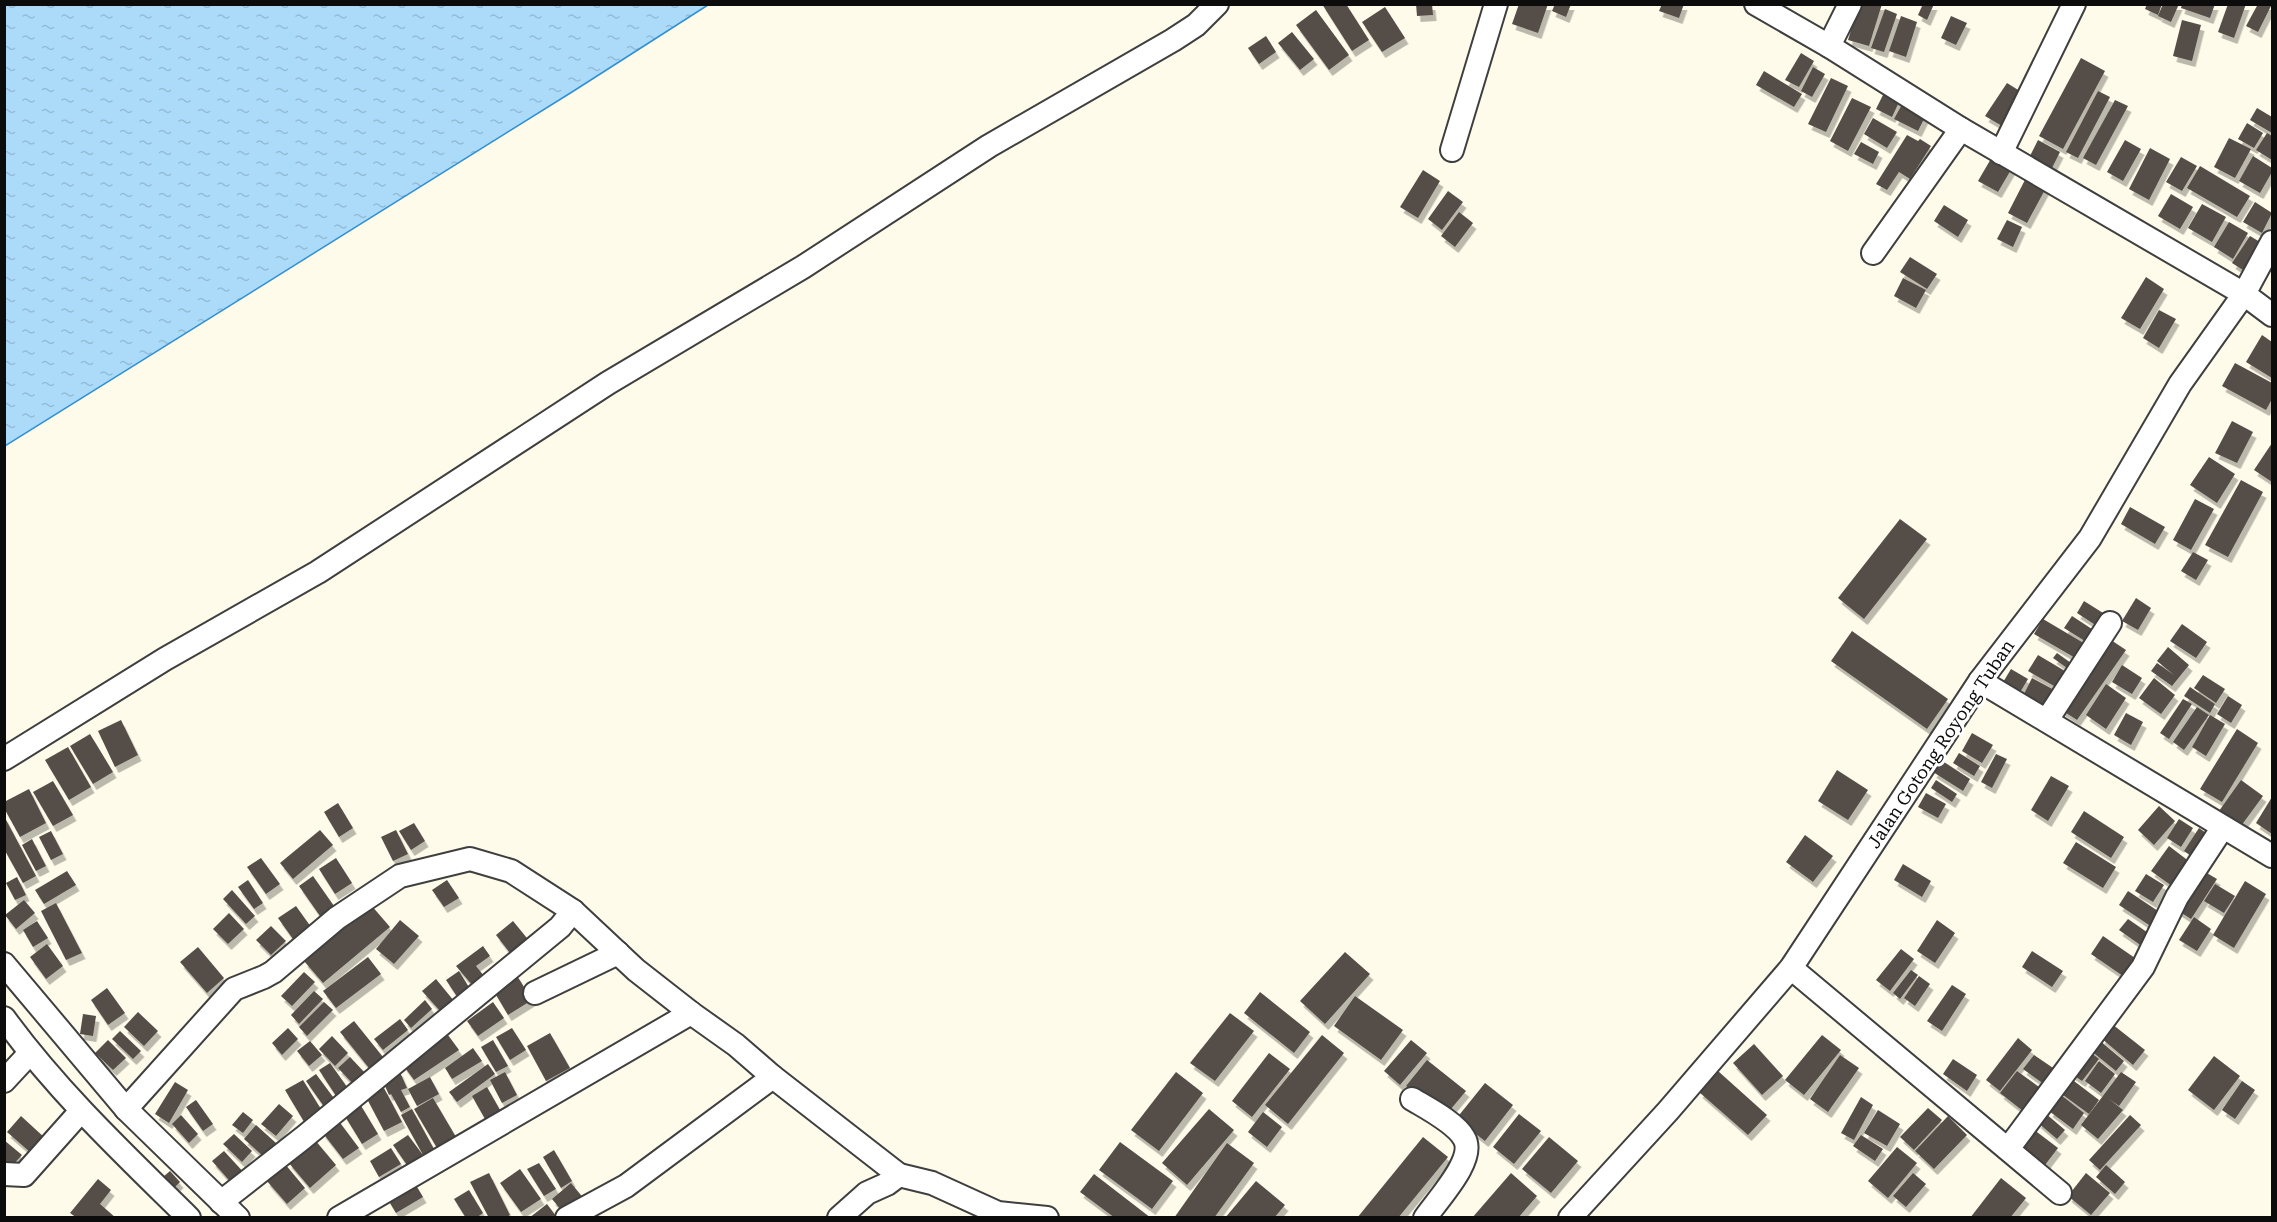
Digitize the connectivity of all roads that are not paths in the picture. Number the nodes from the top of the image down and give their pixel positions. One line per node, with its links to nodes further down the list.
1 (1217, 4): 17 (street)
2 (1496, 4): 8 (street)
3 (1756, 4): 6 (street)
4 (1850, 4): 6 (street)
5 (2074, 4): 9 (street)
6 (1829, 46): 7 (street)
7 (1961, 129): 9 (street); 11 (street)
8 (1452, 150)
9 (2001, 153): 12 (street)
10 (2272, 242): 12 (street, Jalan Gotong Royong Tuban)
11 (1873, 253)
12 (2244, 294): 13 (street); 15 (street, Jalan Gotong Royong Tuban)
13 (2272, 315)
14 (2110, 623): 16 (street)
15 (1980, 681): 16 (street); 23 (street, Jalan Gotong Royong Tuban)
16 (2047, 720): 18 (street)
17 (4, 759)
18 (2223, 827): 19 (street); 33 (street)
19 (2272, 856)
20 (573, 911): 21 (street); 31 (street); 37 (street)
21 (618, 953): 24 (street); 25 (street)
22 (4, 964): 31 (street)
23 (1791, 968): 33 (street); 45 (street, Jalan Gotong Royong Tuban)
24 (535, 993)
25 (691, 1013): 28 (street); 40 (street)
26 (4, 1017): 27 (street)
27 (30, 1053): 29 (street); 32 (street)
28 (773, 1077): 35 (street); 41 (street)
29 (4, 1081)
30 (1412, 1099): 44 (street)
31 (126, 1109): 37 (street)
32 (81, 1111): 34 (street); 38 (street)
33 (2008, 1149): 36 (street)
34 (4, 1174)
35 (899, 1175): 42 (street); 43 (street)
36 (2060, 1193)
37 (222, 1202): 39 (street)
38 (189, 1218)
39 (238, 1218)
40 (339, 1218)
41 (567, 1218)
42 (839, 1218)
43 (1047, 1218)
44 (1425, 1218)
45 (1570, 1218)

